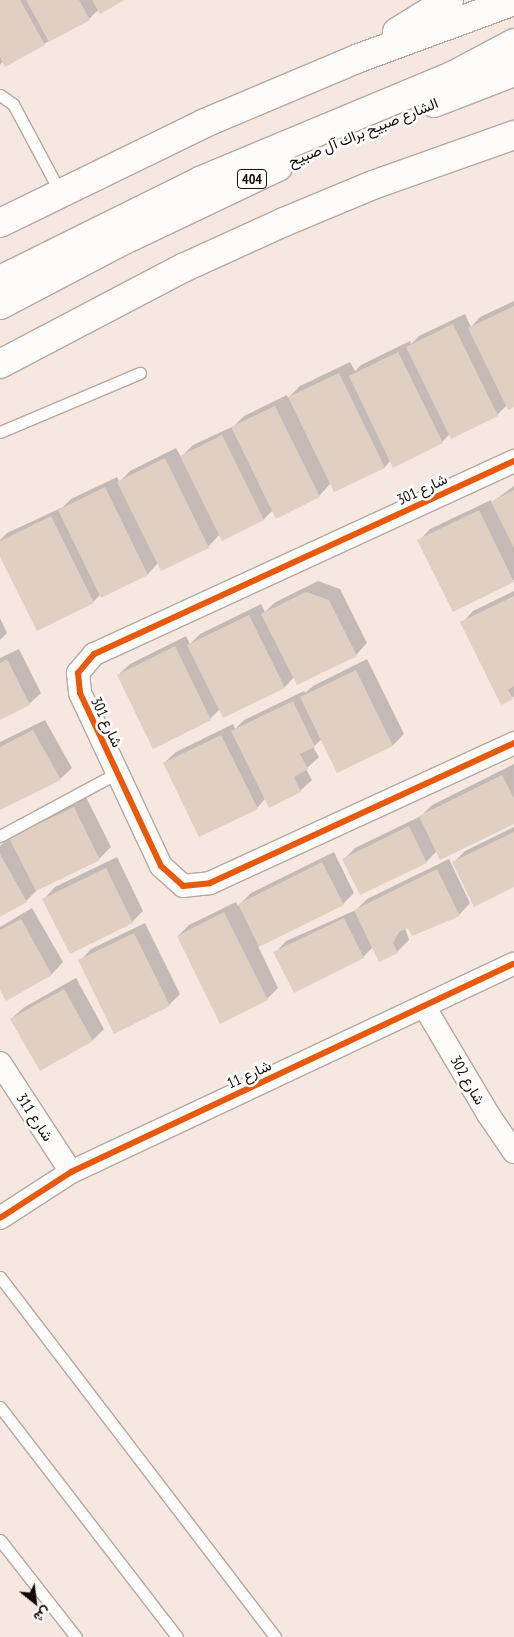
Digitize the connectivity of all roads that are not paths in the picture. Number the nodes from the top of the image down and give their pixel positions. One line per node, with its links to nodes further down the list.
1 (449, 0): 4 (main road)
2 (514, 1): 4 (main road)
3 (514, 43): 10 (main road)
4 (359, 58): 8 (main road)
5 (514, 72): 11 (main road, الشارع صبيح براك آل صبيح / 404)
6 (0, 96): 8 (lane)
7 (514, 135): 12 (main road)
8 (60, 192): 9 (main road)
9 (2, 216)
10 (0, 280)
11 (0, 305)
12 (0, 364)
13 (140, 373): 14 (lane)
14 (0, 432)
15 (514, 461): 17 (street, شارع 301)
16 (514, 743): 17 (street, شارع 301)
17 (117, 773): 18 (lane)
18 (0, 836)
19 (514, 964): 20 (street, شارع 11)
20 (424, 1006): 22 (street, شارع 302); 23 (street, شارع 11)
21 (0, 1063): 23 (street, شارع 311)
22 (514, 1152)
23 (71, 1172): 24 (street, شارع 11)
24 (0, 1218)
25 (1, 1281): 30 (lane)
26 (0, 1407): 29 (lane)
27 (0, 1540): 28 (lane)
28 (76, 1637)
29 (177, 1637)
30 (275, 1637)

